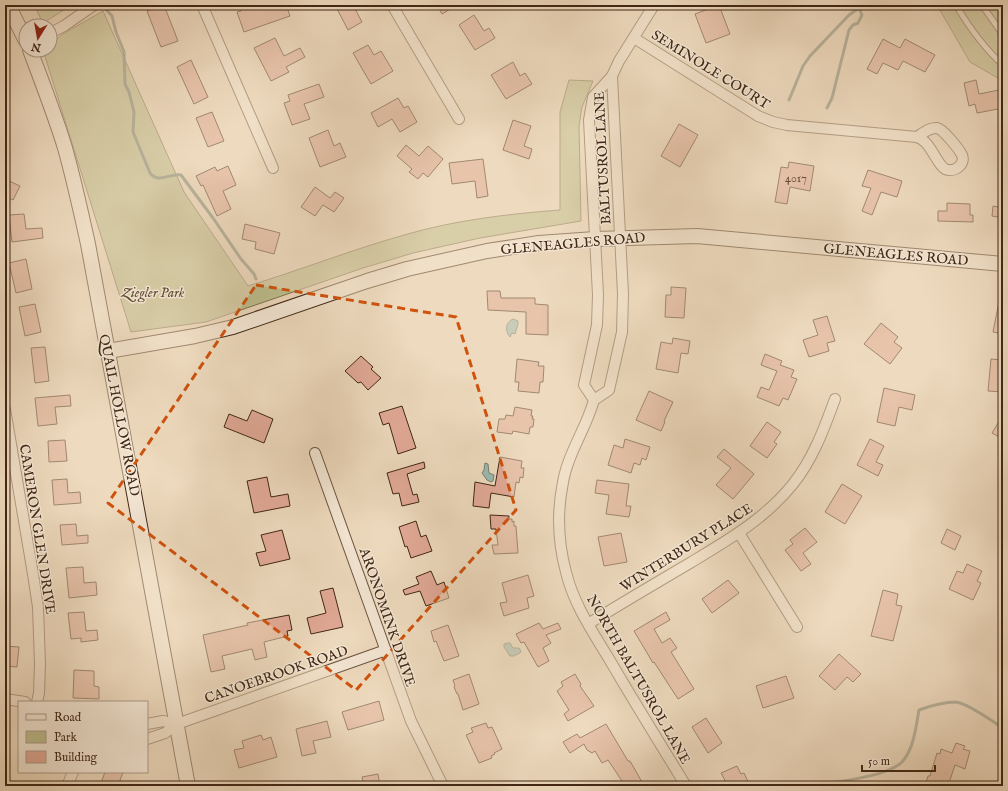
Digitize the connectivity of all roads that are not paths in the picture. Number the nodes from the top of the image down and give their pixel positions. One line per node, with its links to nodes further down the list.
1 (8, 5): 8 (street)
2 (94, 5): 9 (street)
3 (202, 5): 17 (street)
4 (392, 5): 15 (street)
5 (654, 5): 11 (street, BALTUSROL LANE)
6 (956, 5): 13 (lane)
7 (982, 5): 10 (lane)
8 (18, 25)
9 (58, 29)
10 (1003, 35)
11 (634, 38): 14 (street, BALTUSROL LANE); 16 (street, SEMINOLE COURT)
12 (33, 58): 21 (street, QUAIL HOLLOW ROAD)
13 (1003, 65)
14 (612, 76): 18 (street, BALTUSROL LANE); 19 (street, BALTUSROL LANE)
15 (459, 119)
16 (917, 137): 16 (street)
17 (273, 168)
18 (620, 238): 19 (street, GLENEAGLES ROAD); 20 (street, GLENEAGLES ROAD); 22 (street, BALTUSROL LANE)
19 (596, 239): 21 (street, GLENEAGLES ROAD); 22 (street)
20 (1003, 264)
21 (108, 351): 35 (street, QUAIL HOLLOW ROAD)
22 (594, 400): 28 (street, NORTH BALTUSROL LANE)
23 (835, 400): 27 (street, WINTERBURY PLACE)
24 (5, 409): 25 (street, CAMERON GLEN DRIVE)
25 (8, 449): 33 (street, CAMERON GLEN DRIVE)
26 (315, 453): 30 (street, ARONOMINK DRIVE)
27 (739, 533): 28 (street, WINTERBURY PLACE); 29 (street)
28 (588, 624): 41 (street, NORTH BALTUSROL LANE)
29 (797, 627)
30 (386, 650): 35 (street, CANOEBROOK ROAD); 40 (street, ARONOMINK DRIVE)
31 (5, 699): 32 (street)
32 (18, 701)
33 (37, 701)
34 (148, 724): 35 (street, CANOEBROOK ROAD)
35 (177, 724): 36 (street, CANOEBROOK ROAD); 39 (street, QUAIL HOLLOW ROAD)
36 (148, 738)
37 (73, 773): 38 (street)
38 (67, 786)
39 (188, 786)
40 (443, 786)
41 (686, 786)

